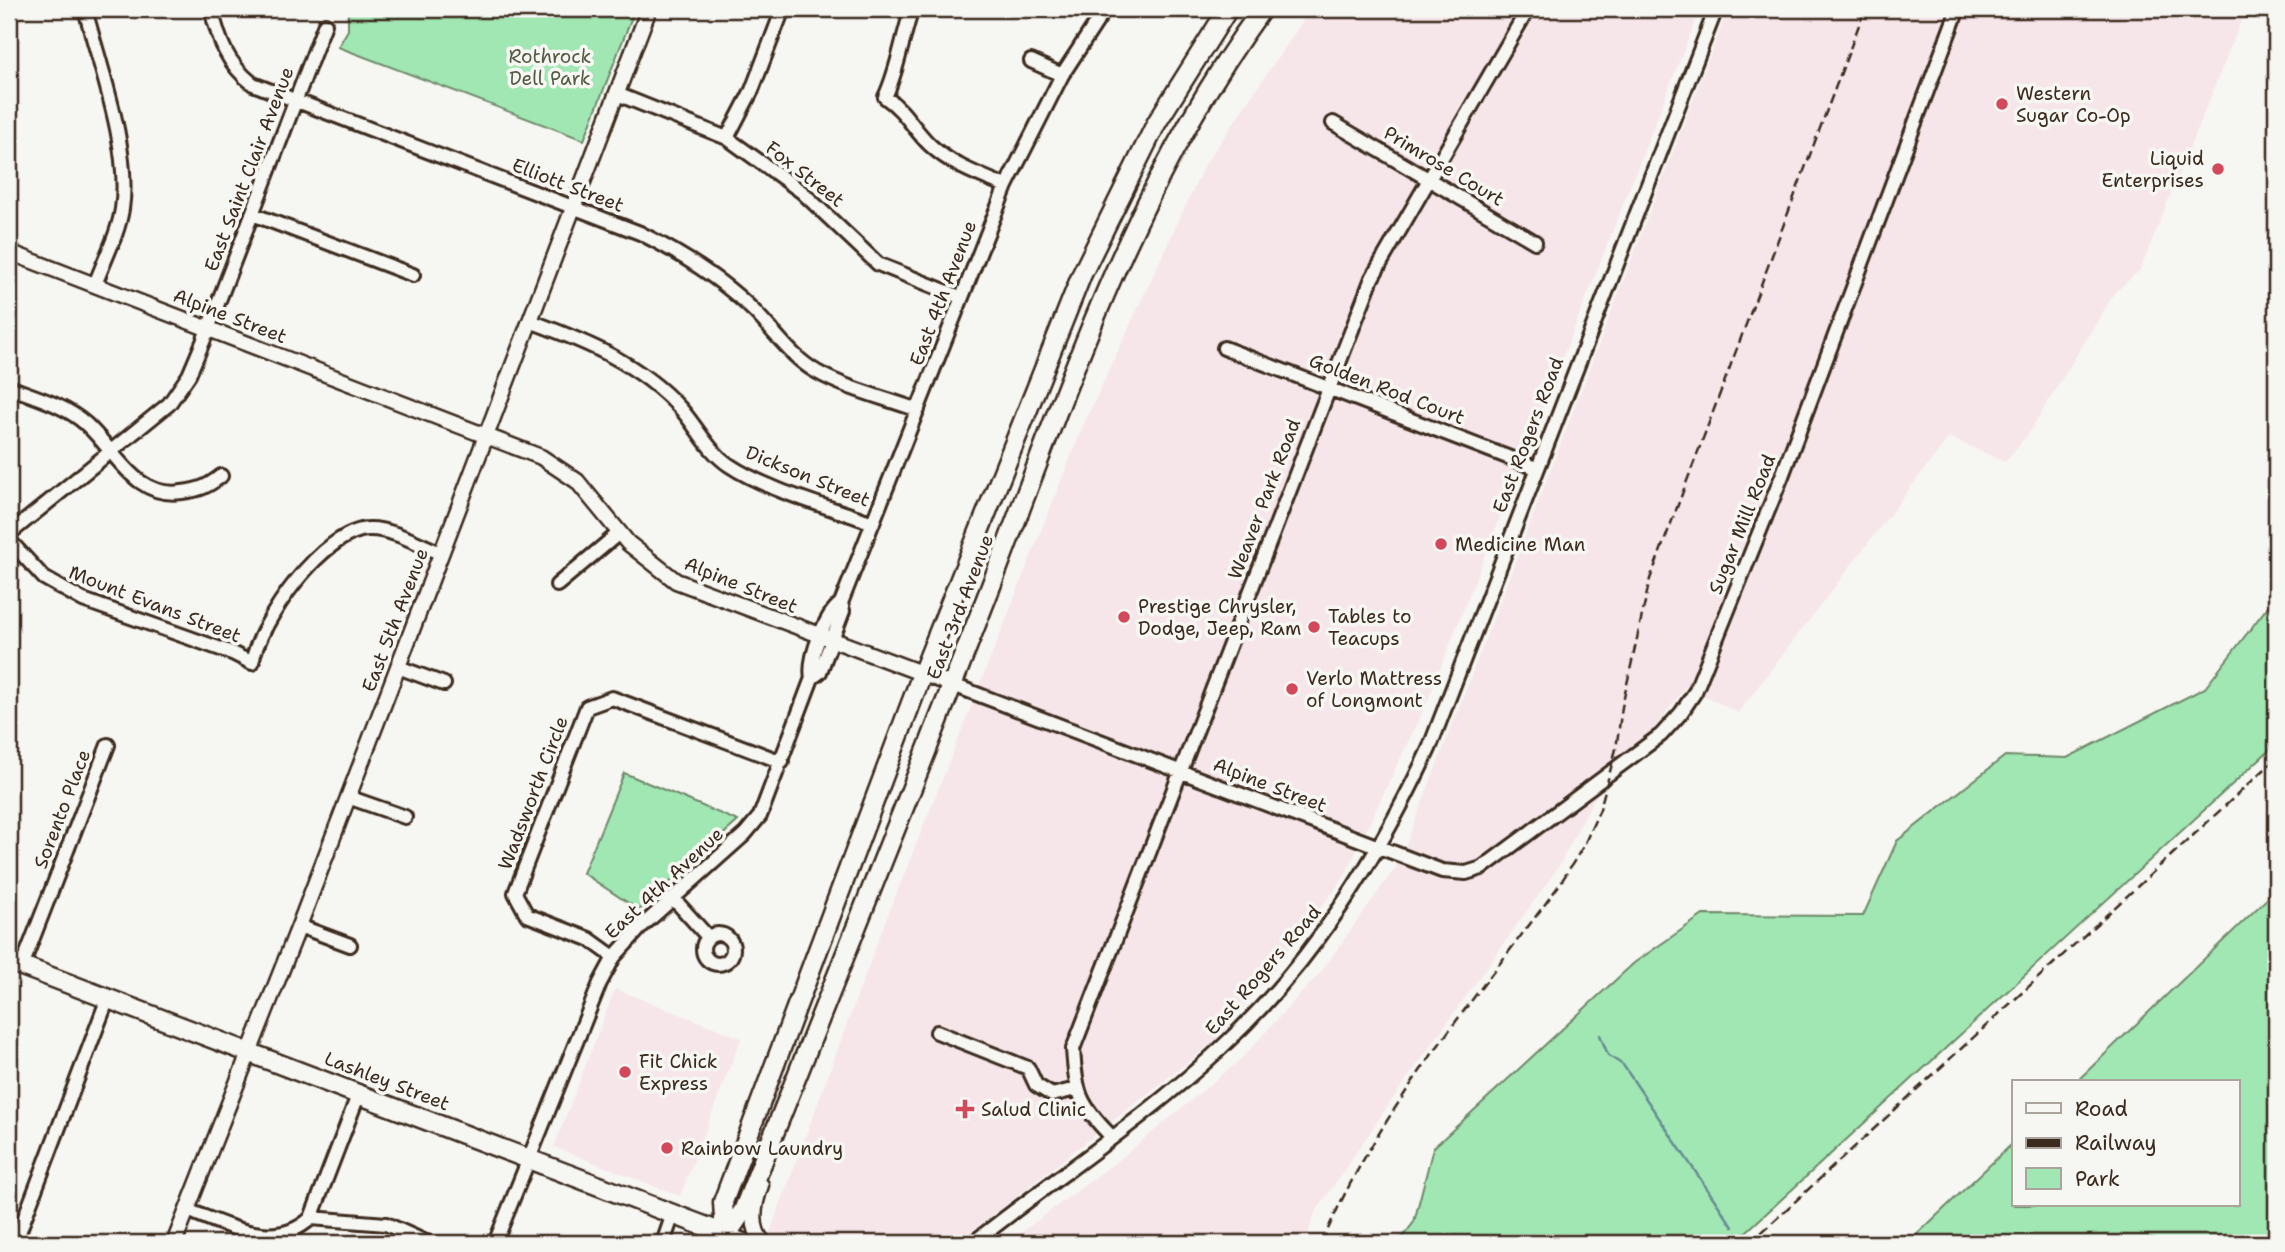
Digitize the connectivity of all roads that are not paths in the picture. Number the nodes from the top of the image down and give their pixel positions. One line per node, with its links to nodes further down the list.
1 (85, 9): 26 (street)
2 (211, 9): 16 (street, Elliott Street)
3 (649, 9): 15 (street, East 5th Avenue)
4 (783, 9): 18 (street)
5 (912, 9): 20 (street)
6 (1105, 9): 14 (street, East 4th Avenue)
7 (1228, 9): 46 (main road, East 3rd Avenue)
8 (1262, 9): 48 (main road, East 3rd Avenue)
9 (1528, 9): 19 (street, Weaver Park Road)
10 (1716, 9): 36 (street, East Rogers Road)
11 (1958, 9): 54 (street, Sugar Mill Road)
12 (325, 24): 16 (street, East Saint Clair Avenue)
13 (1031, 61): 14 (street)
14 (1062, 75): 20 (street, East 4th Avenue)
15 (617, 94): 18 (street, Fox Street); 21 (street, East 5th Avenue)
16 (296, 100): 21 (street, Elliott Street); 22 (street, East Saint Clair Avenue)
17 (1333, 122): 19 (street, Primrose Court)
18 (727, 138): 27 (street, Fox Street)
19 (1428, 178): 23 (street, Primrose Court); 31 (street, Weaver Park Road)
20 (1006, 186): 27 (street, East 4th Avenue)
21 (574, 208): 28 (street, East 5th Avenue); 33 (street, Elliott Street)
22 (252, 214): 25 (street); 29 (street, East Saint Clair Avenue)
23 (1535, 242)
24 (9, 252): 26 (street, Alpine Street)
25 (413, 275)
26 (95, 285): 29 (street, Alpine Street)
27 (960, 297): 33 (street, East 4th Avenue)
28 (530, 321): 34 (street, East 5th Avenue); 38 (street, Dickson Street)
29 (209, 329): 34 (street, Alpine Street); 35 (street, East Saint Clair Avenue)
30 (1224, 348): 31 (street, Golden Rod Court)
31 (1327, 386): 36 (street, Golden Rod Court); 51 (street, Weaver Park Road)
32 (9, 387): 35 (street)
33 (918, 410): 38 (street, East 4th Avenue)
34 (486, 436): 39 (street, Alpine Street); 42 (street, East 5th Avenue)
35 (111, 451): 37 (street); 40 (street, East Saint Clair Avenue)
36 (1536, 468): 54 (street, East Rogers Road)
37 (221, 476)
38 (873, 523): 44 (street, East 4th Avenue)
39 (619, 533): 43 (street); 44 (street, Alpine Street)
40 (9, 534)
41 (9, 540): 42 (street, Mount Evans Street)
42 (441, 553): 45 (street, East 5th Avenue)
43 (557, 585)
44 (826, 640): 46 (street, Alpine Street); 50 (street, East 4th Avenue)
45 (398, 667): 47 (street); 52 (street, East 5th Avenue)
46 (922, 674): 48 (street, Alpine Street); 72 (main road, East 3rd Avenue)
47 (444, 684)
48 (953, 685): 51 (street, Alpine Street); 66 (main road, East 3rd Avenue)
49 (108, 745): 60 (street, Sorento Place)
50 (782, 762): 55 (street, East 4th Avenue); 59 (street, Wadsworth Circle)
51 (1180, 772): 54 (street, Alpine Street); 64 (street, Weaver Park Road)
52 (348, 797): 53 (street); 56 (street, East 5th Avenue)
53 (405, 817)
54 (1380, 847): 67 (street, East Rogers Road)
55 (673, 898): 57 (street); 59 (street, East 4th Avenue)
56 (299, 926): 58 (street); 63 (street, East 5th Avenue)
57 (708, 937)
58 (350, 945)
59 (614, 957): 68 (street, East 4th Avenue)
60 (16, 963): 61 (main road, Lashley Street)
61 (108, 998): 63 (main road, Lashley Street); 73 (street)
62 (937, 1032): 64 (street)
63 (250, 1051): 65 (main road, Lashley Street); 69 (street, East 5th Avenue)
64 (1076, 1088): 67 (street, Weaver Park Road)
65 (359, 1093): 68 (main road, Lashley Street); 71 (street)
66 (776, 1129): 72 (main road, East 3rd Avenue); 79 (street)
67 (1111, 1136): 80 (street, East Rogers Road)
68 (529, 1158): 70 (main road, Lashley Street); 76 (street, East 4th Avenue)
69 (187, 1210): 71 (street); 74 (street, East 5th Avenue)
70 (673, 1214): 72 (main road, Lashley Street); 77 (street)
71 (311, 1218): 75 (street)
72 (723, 1239): 78 (street, Lashley Street)
73 (15, 1243)
74 (174, 1243)
75 (428, 1243)
76 (495, 1243)
77 (663, 1243)
78 (750, 1243)
79 (764, 1243)
80 (973, 1243)

